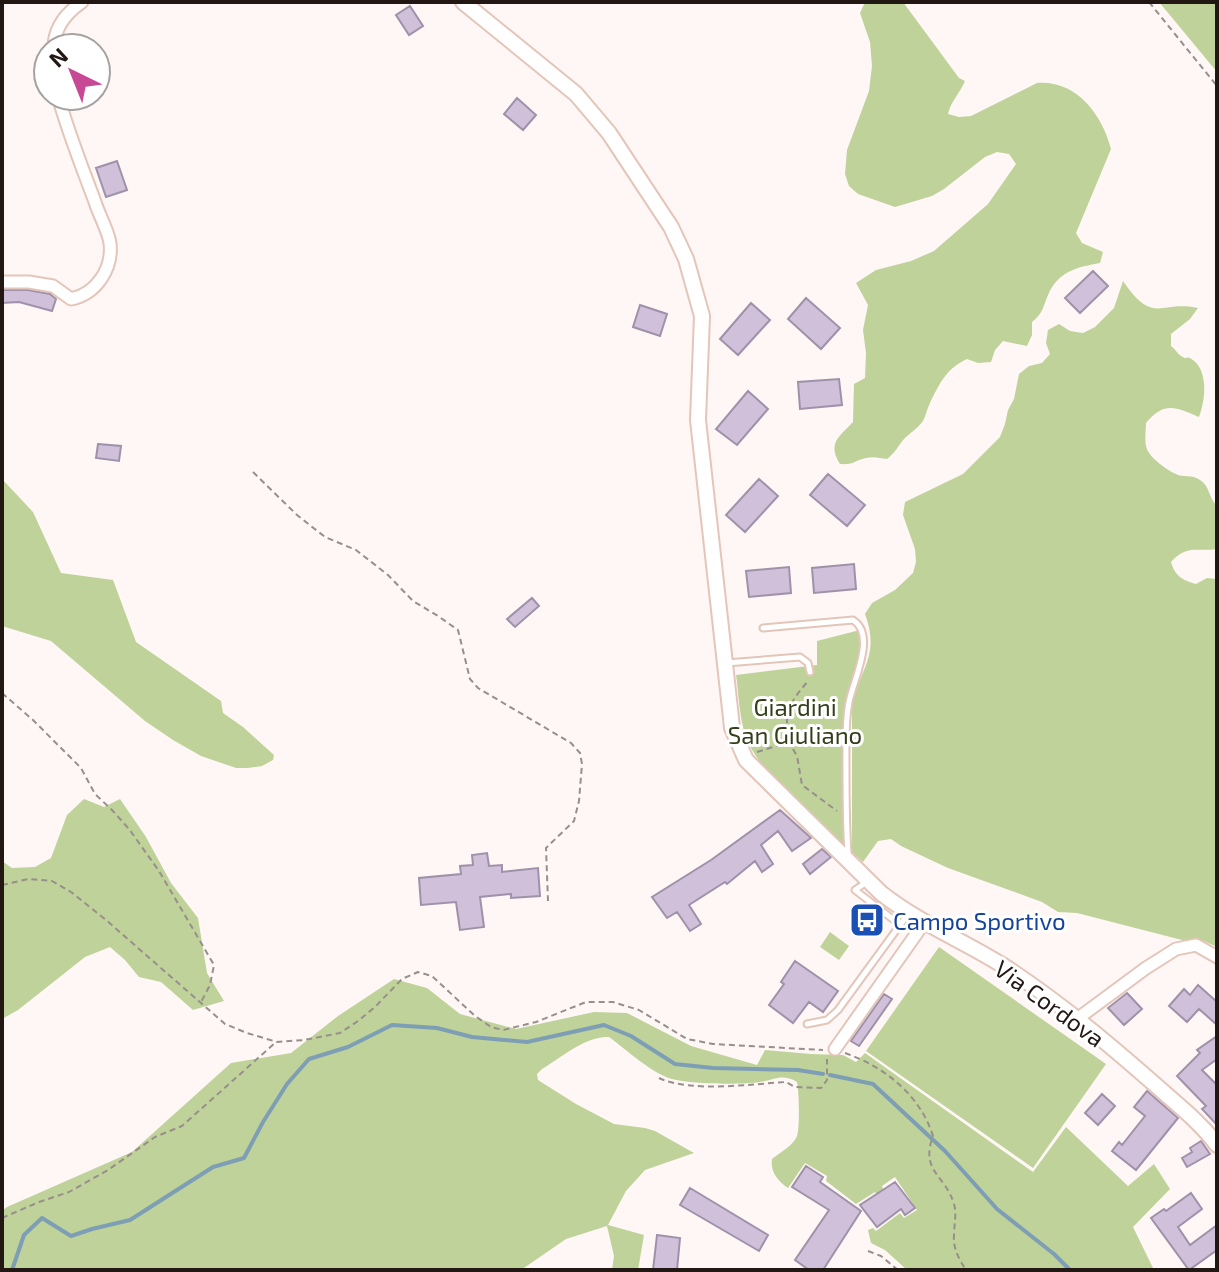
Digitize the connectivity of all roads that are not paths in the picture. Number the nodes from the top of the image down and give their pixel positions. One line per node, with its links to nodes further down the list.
1 (82, 2): 3 (street)
2 (463, 2): 7 (street)
3 (56, 32)
4 (63, 112): 5 (street)
5 (2, 282)
6 (763, 628): 9 (lane)
7 (725, 663): 8 (lane); 9 (street, Via Cordova)
8 (810, 672)
9 (848, 858): 10 (street, Via Cordova)
10 (904, 919): 11 (street, Via Cordova); 14 (lane)
11 (924, 923): 13 (street, Via Cordova); 15 (street)
12 (1217, 957): 13 (street)
13 (1077, 1019): 16 (street, Via Cordova)
14 (807, 1024)
15 (835, 1049)
16 (1217, 1145)

